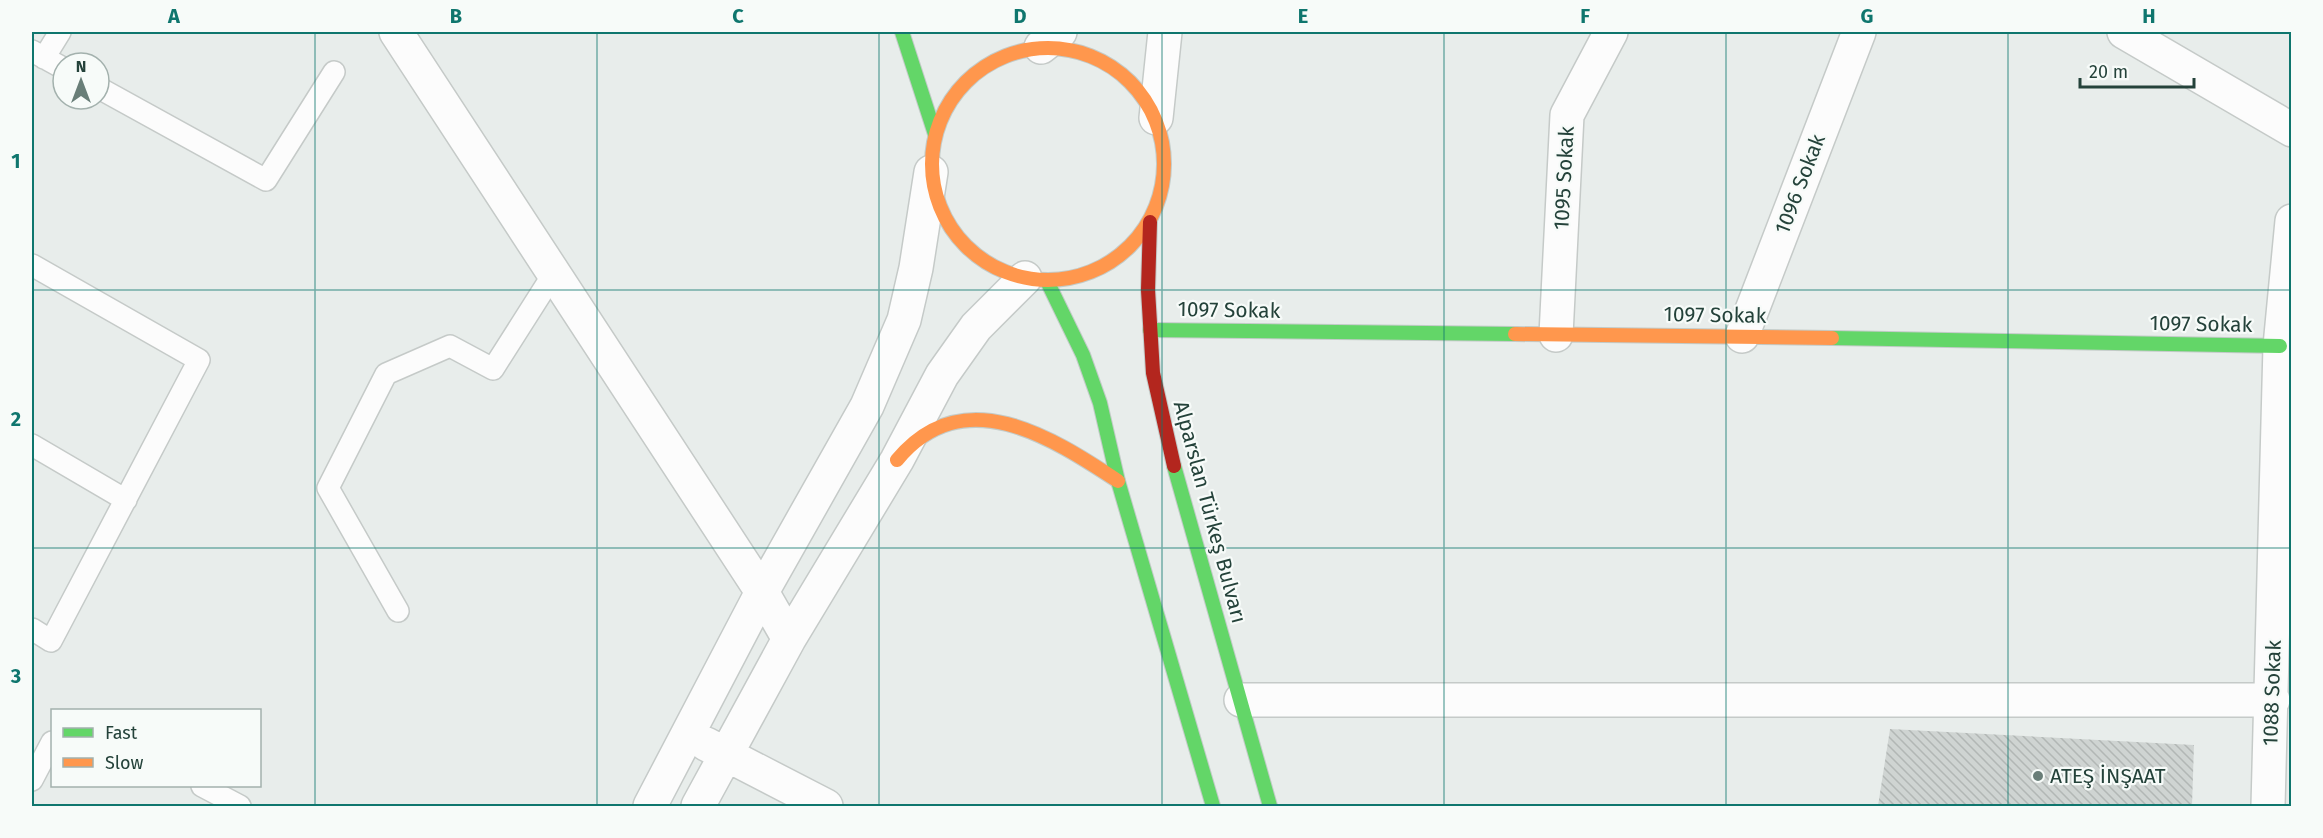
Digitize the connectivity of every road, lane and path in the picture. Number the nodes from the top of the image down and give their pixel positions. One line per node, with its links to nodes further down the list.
1 (60, 32): 10 (lane)
2 (396, 32): 20 (street)
3 (902, 32): 15 (main road, Alparslan Türkeş Bulvarı)
4 (1165, 32): 13 (street)
5 (1611, 32): 23 (street, 1095 Sokak)
6 (1859, 32): 24 (street, 1096 Sokak)
7 (2124, 32): 14 (street)
8 (1004, 38): 9 (main road)
9 (1040, 43): 13 (main road, Alparslan Türkeş Bulvarı); 15 (main road, Alparslan Türkeş Bulvarı)
10 (38, 54)
11 (334, 72): 12 (lane)
12 (111, 95)
13 (1156, 118): 18 (main road, Alparslan Türkeş Bulvarı)
14 (2292, 130)
15 (935, 134): 16 (main road, Alparslan Türkeş Bulvarı)
16 (931, 172): 21 (main road, Alparslan Türkeş Bulvarı); 30 (street)
17 (2292, 221): 25 (street, 1088 Sokak)
18 (1150, 222): 21 (main road, Alparslan Türkeş Bulvarı); 22 (main road, Alparslan Türkeş Bulvarı)
19 (32, 265): 29 (lane)
20 (554, 273): 30 (street); 31 (lane)
21 (1036, 280): 27 (street); 28 (main road)
22 (1150, 330): 23 (main road, 1097 Sokak); 34 (main road, Alparslan Türkeş Bulvarı)
23 (1556, 335): 24 (main road, 1097 Sokak)
24 (1742, 336): 25 (main road, 1097 Sokak)
25 (2280, 346): 35 (street, 1088 Sokak)
26 (32, 446): 29 (lane)
27 (897, 460): 28 (main road); 33 (street)
28 (1118, 481): 45 (main road)
29 (126, 500): 32 (lane)
30 (762, 592): 33 (street); 36 (street)
31 (398, 611)
32 (32, 629)
33 (789, 639): 38 (street)
34 (1241, 700): 35 (street); 46 (main road, Alparslan Türkeş Bulvarı)
35 (2272, 700): 47 (street, 1088 Sokak)
36 (688, 735): 38 (street); 42 (street)
37 (51, 744): 39 (lane)
38 (726, 754): 43 (street); 44 (street)
39 (32, 780)
40 (204, 787): 41 (lane)
41 (240, 807)
42 (650, 807)
43 (698, 807)
44 (826, 807)
45 (1213, 807)
46 (1270, 807)
47 (2268, 807)

